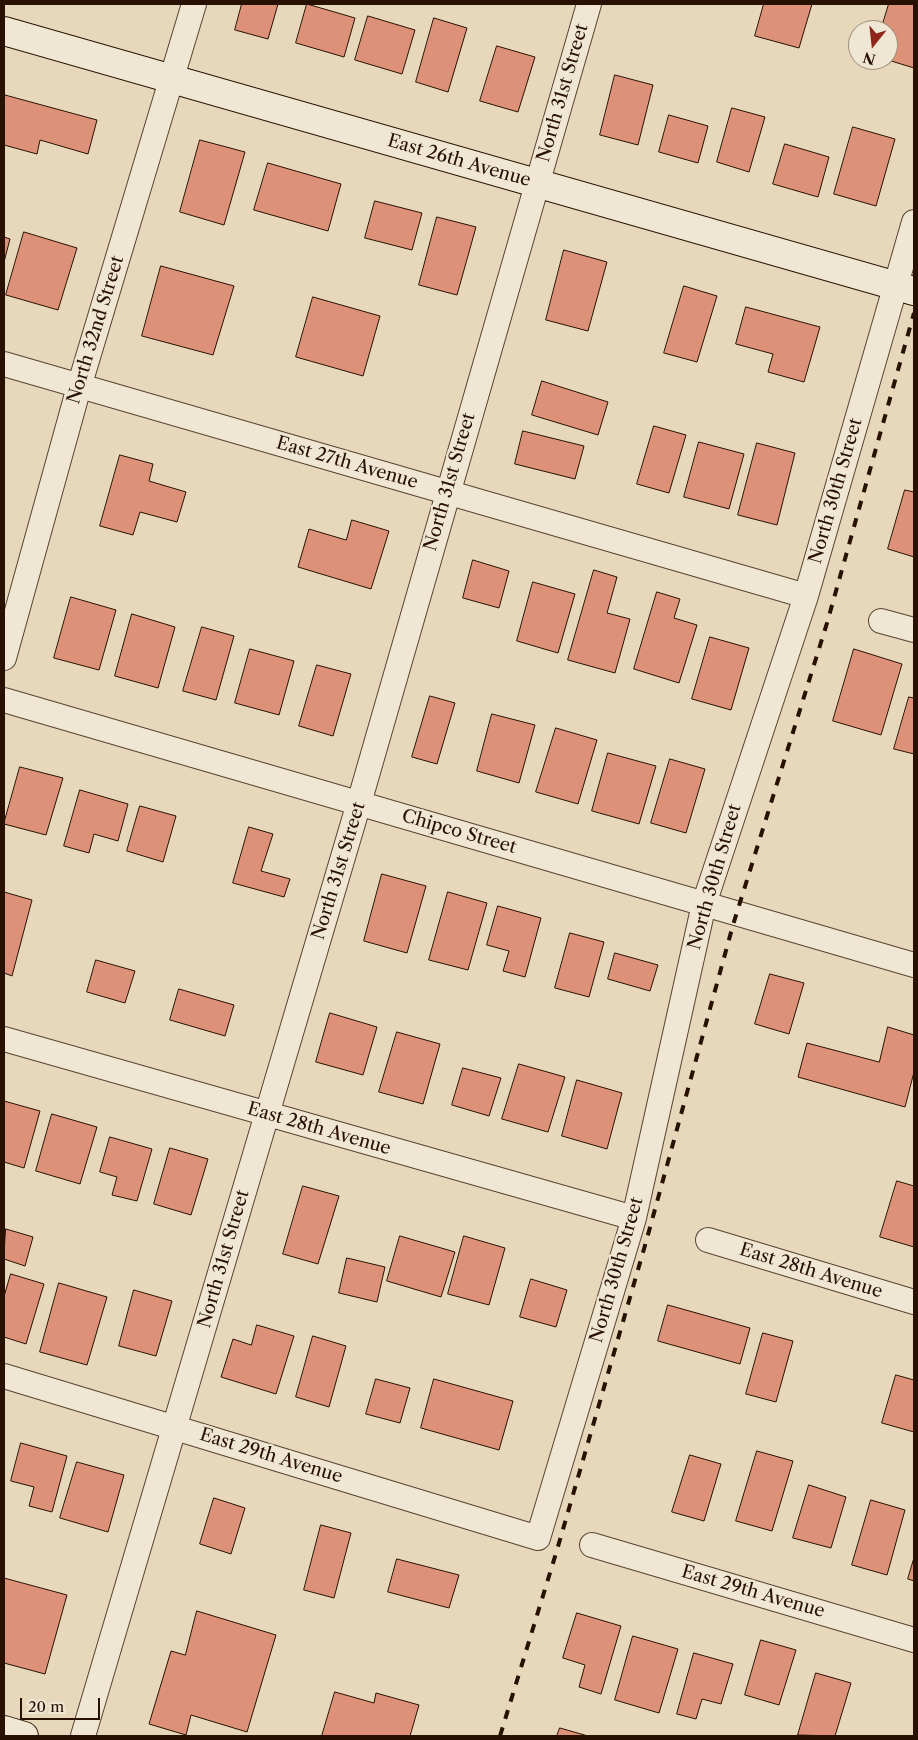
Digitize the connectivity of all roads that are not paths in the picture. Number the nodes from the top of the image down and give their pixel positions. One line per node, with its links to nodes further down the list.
1 (194, 4): 4 (street, North 32nd Street)
2 (589, 4): 5 (street, North 31st Street)
3 (4, 31): 4 (street, East 26th Avenue)
4 (172, 79): 5 (street, East 26th Avenue); 9 (street, North 32nd Street)
5 (537, 183): 7 (street, East 26th Avenue); 10 (street, North 31st Street)
6 (914, 222): 7 (street, North 30th Street)
7 (905, 288): 11 (street, North 30th Street)
8 (4, 364): 9 (street, East 27th Avenue)
9 (79, 387): 10 (street, East 27th Avenue); 14 (street, North 32nd Street)
10 (447, 492): 11 (street, East 27th Avenue); 16 (street, North 31st Street)
11 (806, 596): 17 (street, North 30th Street)
12 (882, 620): 13 (street)
13 (914, 630)
14 (4, 658)
15 (4, 700): 16 (street, Chipco Street)
16 (359, 803): 17 (street, Chipco Street); 20 (street, North 31st Street)
17 (704, 904): 18 (street, Chipco Street); 21 (street, North 30th Street)
18 (914, 965)
19 (4, 1039): 20 (street, East 28th Avenue)
20 (266, 1114): 21 (street, East 28th Avenue); 25 (street, North 31st Street)
21 (634, 1218): 26 (street, North 30th Street)
22 (708, 1240): 23 (street, East 28th Avenue)
23 (914, 1302)
24 (4, 1376): 25 (street, East 29th Avenue)
25 (176, 1427): 26 (street, East 29th Avenue); 31 (street, North 31st Street)
26 (538, 1538)
27 (592, 1545): 28 (street, East 29th Avenue)
28 (914, 1640)
29 (4, 1730): 30 (street)
30 (24, 1736)
31 (83, 1736)

